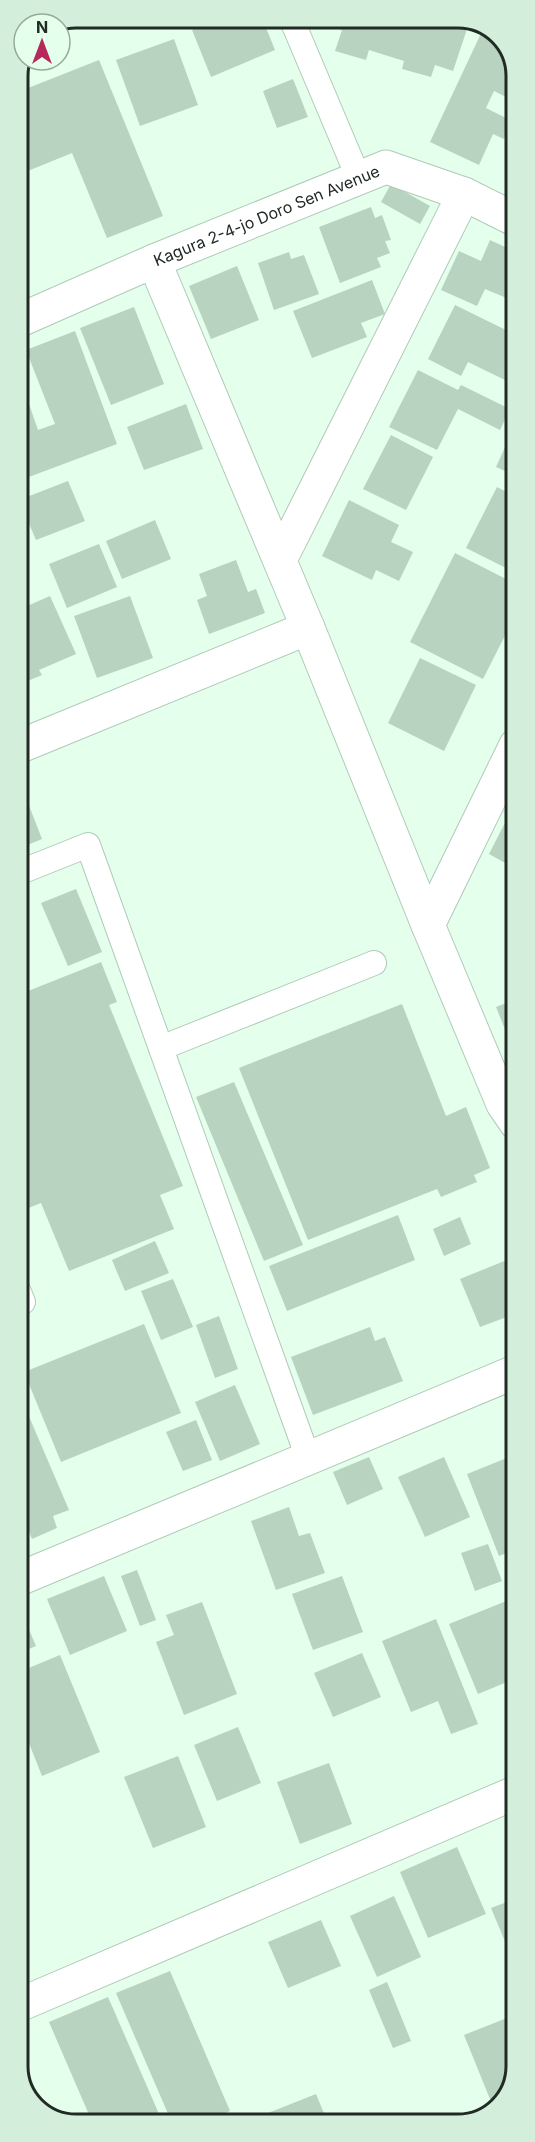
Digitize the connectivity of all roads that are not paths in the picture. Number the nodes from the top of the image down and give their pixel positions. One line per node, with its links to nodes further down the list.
1 (296, 29): 2 (lane)
2 (359, 178): 3 (street, Kagura 2-4-jo Doro Sen Avenue); 5 (street, Kagura 2-4-jo Doro Sen Avenue)
3 (464, 194): 4 (street, Kagura 2-4-jo Doro Sen Avenue); 7 (street)
4 (506, 215)
5 (154, 261): 6 (street, Kagura 2-4-jo Doro Sen Avenue); 7 (street)
6 (29, 316)
7 (280, 560): 8 (street)
8 (308, 628): 9 (street); 12 (street)
9 (29, 742)
10 (506, 765): 12 (street)
11 (29, 868): 14 (lane)
12 (428, 925): 15 (street)
13 (374, 963): 14 (lane)
14 (161, 1048): 17 (lane)
15 (506, 1108)
16 (506, 1376): 17 (street)
17 (308, 1458): 18 (street)
18 (29, 1575)
19 (506, 1797): 20 (street)
20 (29, 2001)

